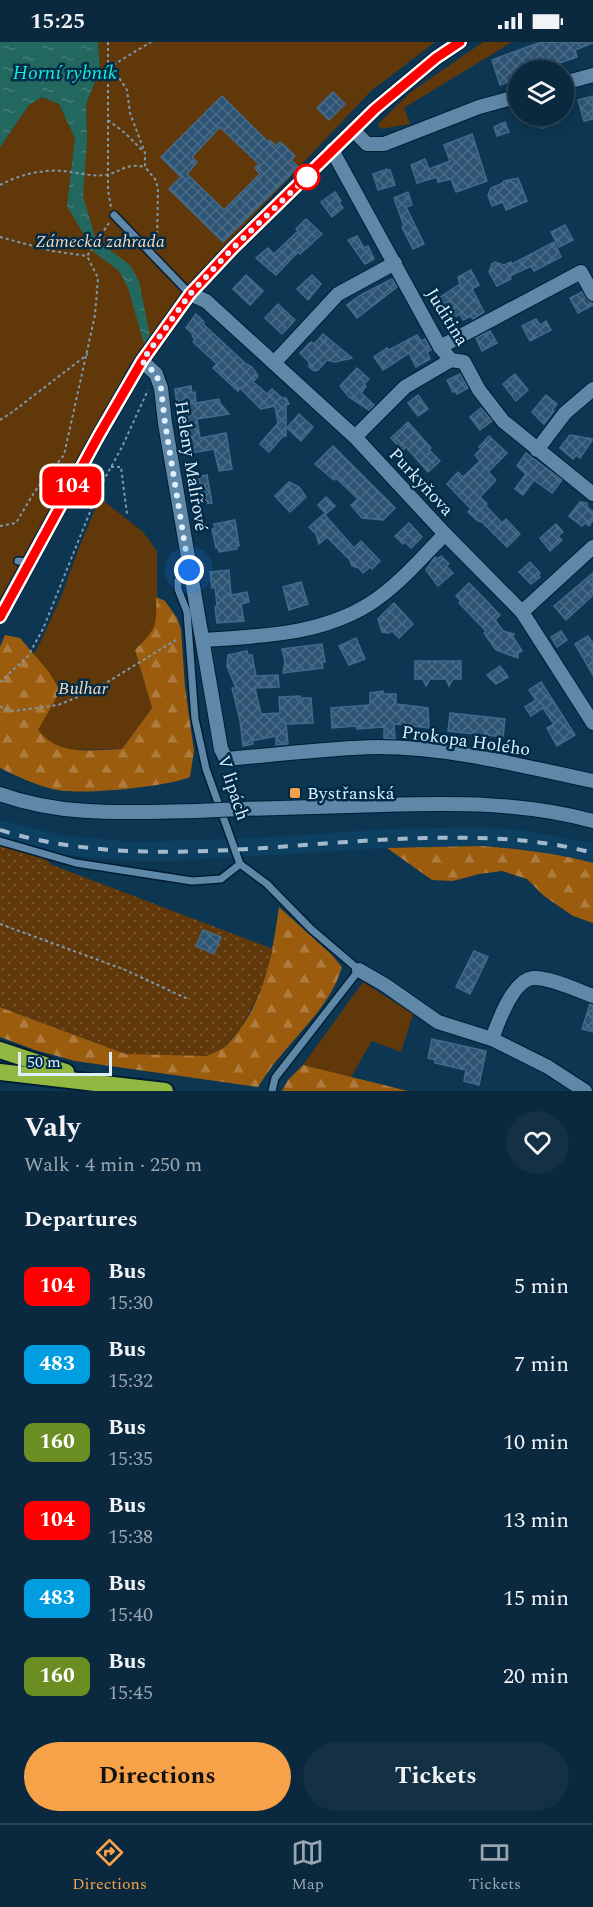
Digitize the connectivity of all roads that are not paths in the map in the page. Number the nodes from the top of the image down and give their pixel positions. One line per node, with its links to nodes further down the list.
1 (460, 42): 5 (street)
2 (593, 75): 3 (street)
3 (574, 81)
4 (508, 99): 5 (street)
5 (353, 130): 6 (street)
6 (333, 150): 8 (street, Juditina); 9 (street)
7 (114, 215): 9 (lane)
8 (395, 263): 11 (street, Juditina); 14 (street)
9 (190, 294): 13 (street); 14 (street, Purkyňova)
10 (593, 294): 11 (street)
11 (440, 346): 12 (street, Juditina)
12 (451, 360): 16 (street); 17 (street, Juditina)
13 (142, 361): 21 (street, Heleny Malířové); 23 (street)
14 (274, 363): 16 (street, Purkyňova)
15 (593, 389): 17 (street)
16 (355, 437): 19 (street, Purkyňova)
17 (537, 450): 18 (street, Juditina)
18 (593, 494)
19 (445, 534): 22 (street, Purkyňova); 24 (street)
20 (593, 547): 22 (street)
21 (189, 570): 24 (street, Heleny Malířové); 31 (lane, V lipách)
22 (522, 612): 25 (street, Purkyňova)
23 (0, 616)
24 (204, 640): 26 (street, Heleny Malířové)
25 (593, 723)
26 (226, 759): 27 (street, Prokopa Holého)
27 (593, 781)
28 (0, 794): 29 (street, bridge)
29 (593, 820)
30 (0, 840): 31 (lane)
31 (240, 864): 32 (lane)
32 (358, 970): 34 (street); 39 (lane)
33 (593, 996): 34 (street)
34 (492, 1039): 40 (street)
35 (0, 1050): 37 (highway)
36 (0, 1072): 37 (highway)
37 (107, 1085): 38 (highway)
38 (165, 1091)
39 (272, 1091)
40 (585, 1091)

